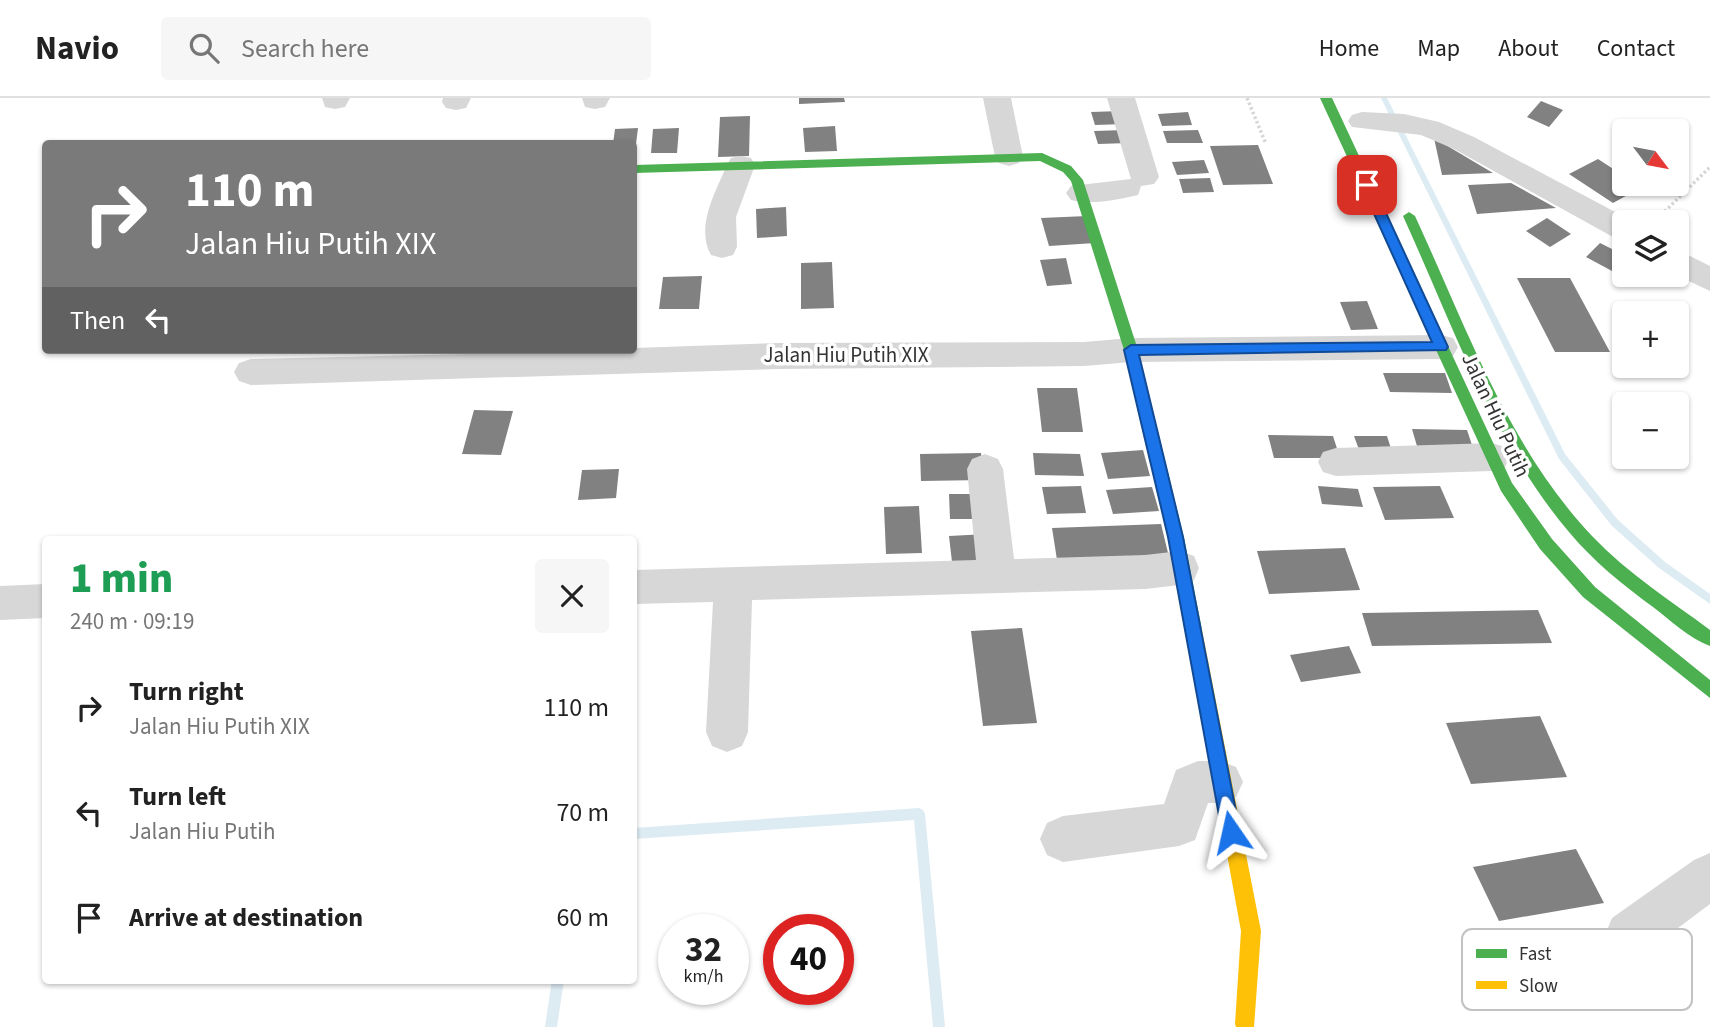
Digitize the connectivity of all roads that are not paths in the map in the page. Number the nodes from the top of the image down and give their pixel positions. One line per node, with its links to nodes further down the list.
1 (997, 98): 5 (street)
2 (1121, 98): 8 (street)
3 (1326, 98): 12 (street, Jalan Hiu Putih)
4 (1362, 121): 10 (street)
5 (1009, 157): 6 (street); 8 (street)
6 (741, 164): 7 (street); 13 (street)
7 (637, 169)
8 (1081, 193): 17 (street)
9 (1404, 207): 11 (street)
10 (1612, 223)
11 (1416, 231): 12 (street); 28 (street)
12 (1388, 232): 16 (street, Jalan Hiu Putih)
13 (722, 247)
14 (1689, 268): 15 (street)
15 (1710, 280)
16 (1441, 347): 17 (street, Jalan Hiu Putih XIX); 19 (street, Jalan Hiu Putih)
17 (1131, 350): 18 (street, Jalan Hiu Putih XIX); 22 (street)
18 (251, 372)
19 (1492, 457): 20 (street); 29 (street, Jalan Hiu Putih)
20 (1336, 462)
21 (985, 470): 23 (street)
22 (1180, 568): 23 (street); 31 (street)
23 (997, 577): 24 (street)
24 (733, 586): 25 (street); 30 (street)
25 (637, 587)
26 (42, 601): 27 (street)
27 (0, 603)
28 (1710, 639)
29 (1710, 690)
30 (727, 732)
31 (1221, 782): 32 (street); 35 (street)
32 (1063, 839)
33 (1710, 876): 34 (street)
34 (1637, 929)
35 (1245, 1024)

